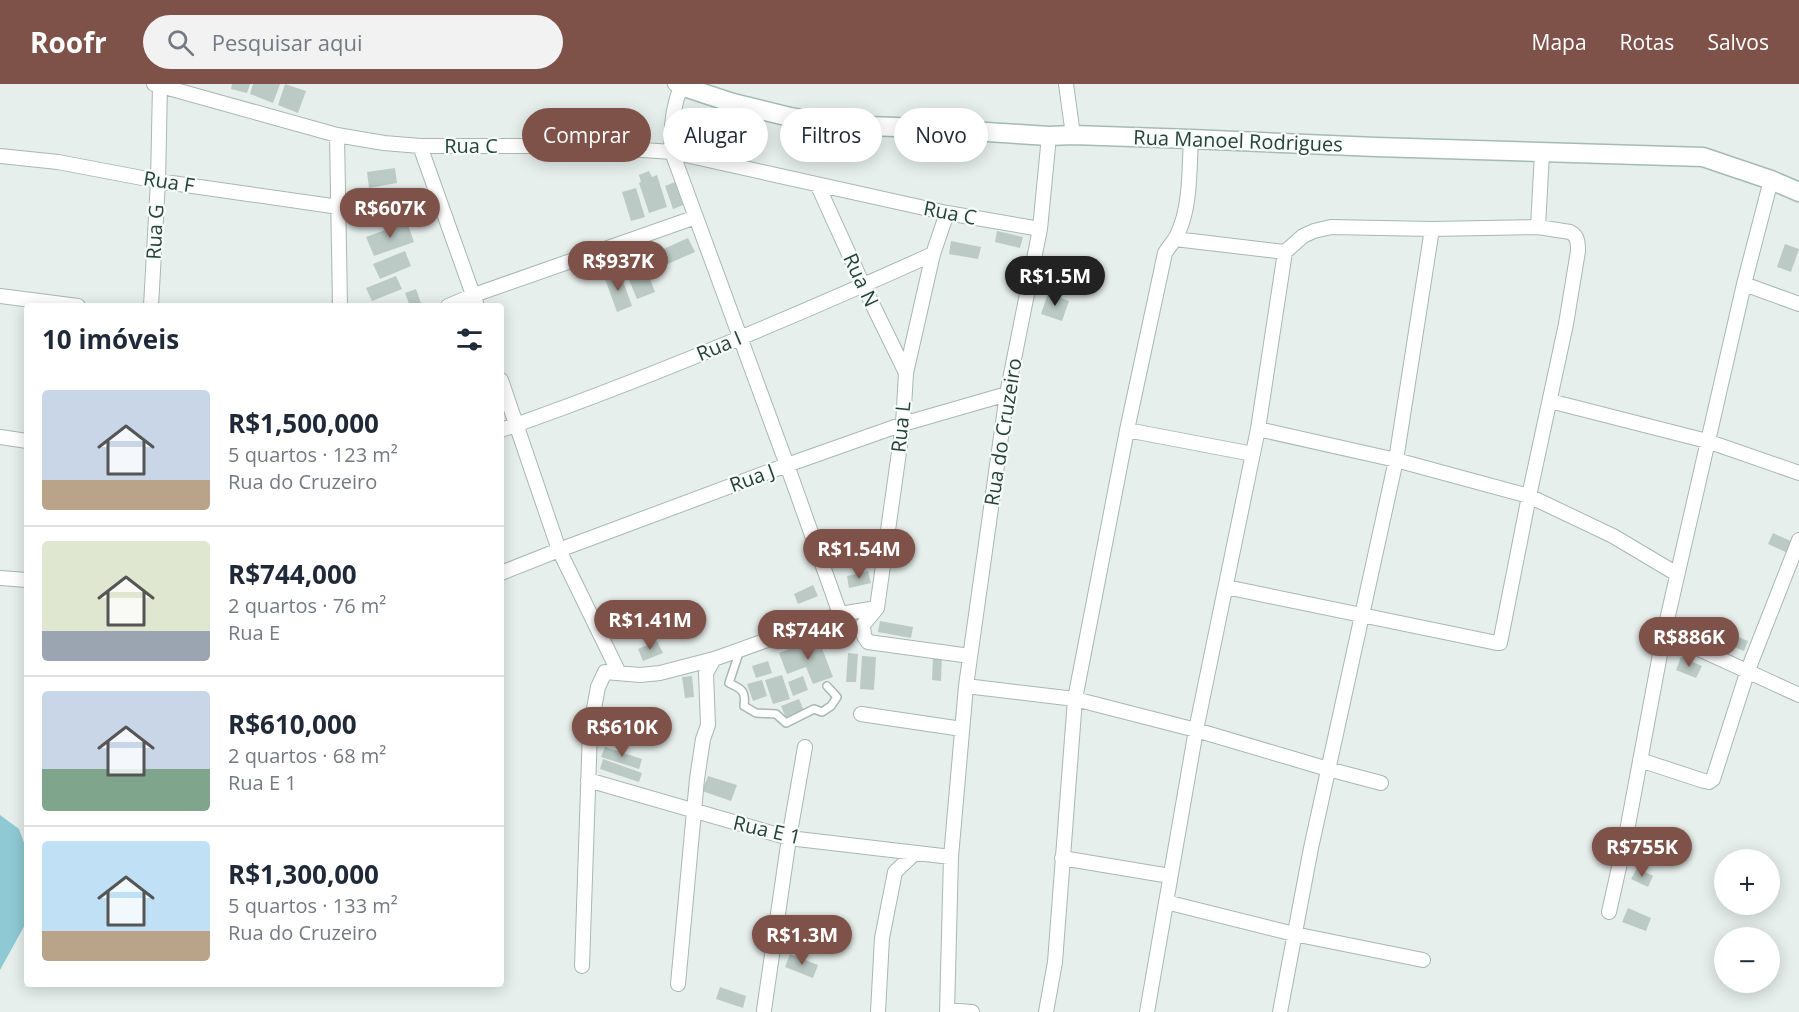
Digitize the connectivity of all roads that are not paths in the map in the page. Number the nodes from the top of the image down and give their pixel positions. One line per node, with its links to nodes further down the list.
1 (1066, 84): 6 (street)
2 (157, 85): 5 (street, Rua C); 16 (street, Rua G)
3 (679, 85): 4 (street); 7 (street, Rua Manoel Rodrigues)
4 (674, 108)
5 (337, 135): 9 (street, Rua C); 19 (street)
6 (1073, 135): 7 (street, Rua Manoel Rodrigues); 8 (street, Rua Manoel Rodrigues)
7 (1049, 136): 23 (street, Rua do Cruzeiro)
8 (1191, 139): 11 (street, Rua Manoel Rodrigues); 25 (street)
9 (420, 146): 10 (street, Rua C); 31 (street)
10 (663, 151)
11 (1542, 153): 15 (street, Rua Manoel Rodrigues); 22 (street)
12 (0, 156): 16 (street, Rua F)
13 (676, 162): 21 (street)
14 (715, 162): 17 (street, Rua C)
15 (1771, 180): 18 (street, Rua Manoel Rodrigues); 28 (street)
16 (158, 181): 19 (street, Rua F); 33 (street, Rua G)
17 (819, 186): 20 (street, Rua C); 29 (street, Rua N)
18 (1799, 192)
19 (339, 207): 34 (street)
20 (947, 213): 23 (street, Rua C); 27 (street, Rua L)
21 (696, 217): 31 (street); 36 (street)
22 (1538, 227): 24 (street); 40 (street)
23 (1040, 229): 39 (street, Rua do Cruzeiro)
24 (1432, 229): 26 (street); 50 (street)
25 (1175, 239): 26 (street); 45 (street)
26 (1285, 252): 44 (street)
27 (933, 254): 29 (street, Rua I); 37 (street, Rua L)
28 (1744, 284): 35 (street); 48 (street)
29 (863, 285): 36 (street, Rua I); 37 (street, Rua N)
30 (0, 296): 32 (street)
31 (475, 301)
32 (55, 303)
33 (151, 303)
34 (340, 303)
35 (1799, 304)
36 (739, 338): 42 (street, Rua I); 51 (street)
37 (906, 373): 41 (street, Rua L)
38 (504, 390): 42 (street)
39 (1007, 394): 41 (street, Rua J); 66 (street, Rua do Cruzeiro)
40 (1550, 401): 48 (street); 53 (street)
41 (903, 424): 51 (street, Rua J); 61 (street, Rua L)
42 (515, 425): 43 (street, Rua I); 55 (street)
43 (504, 429)
44 (1258, 429): 49 (street); 50 (street)
45 (1127, 430): 49 (street); 73 (street)
46 (0, 437): 47 (street)
47 (24, 441)
48 (1707, 441): 52 (street); 57 (street)
49 (1253, 454): 60 (street)
50 (1396, 460): 53 (street); 63 (street)
51 (787, 465): 55 (street, Rua J); 62 (street)
52 (1799, 473)
53 (1529, 496): 57 (street); 63 (street)
54 (1799, 540): 68 (street)
55 (559, 549): 56 (street, Rua J); 69 (street)
56 (504, 572)
57 (1677, 574): 64 (street)
58 (0, 578): 59 (street)
59 (24, 580)
60 (1226, 587): 63 (street); 76 (street)
61 (877, 608): 62 (street); 66 (street, Rua L)
62 (840, 614): 65 (street)
63 (1363, 614): 79 (street)
64 (1664, 633): 68 (street); 78 (street)
65 (740, 650): 67 (street); 70 (lane)
66 (970, 657): 71 (street, Rua do Cruzeiro)
67 (714, 659): 69 (street); 82 (street)
68 (1748, 670): 72 (street); 78 (street)
69 (619, 673): 80 (street)
70 (827, 686)
71 (966, 686): 73 (street); 75 (street, Rua do Cruzeiro)
72 (1799, 695)
73 (1076, 699): 76 (street); 86 (street)
74 (861, 714): 75 (street)
75 (962, 729): 85 (street, Rua do Cruzeiro)
76 (1196, 730): 79 (street); 87 (street)
77 (805, 747): 83 (street)
78 (1640, 760): 89 (street)
79 (1328, 769): 81 (street); 90 (street)
80 (588, 780): 82 (street, Rua E 1); 92 (street)
81 (1381, 783)
82 (694, 811): 83 (street, Rua E 1); 93 (street)
83 (789, 838): 84 (street, Rua E 1); 94 (street)
84 (915, 853): 85 (street, Rua E 1); 96 (street)
85 (951, 857): 95 (street, Rua do Cruzeiro)
86 (1062, 858): 87 (street); 98 (street)
87 (1170, 876): 88 (street)
88 (1166, 902): 90 (street); 99 (street)
89 (1609, 912)
90 (1294, 934): 91 (street); 100 (street)
91 (1423, 960)
92 (582, 966)
93 (678, 984)
94 (764, 1011)
95 (947, 1011): 97 (street)
96 (878, 1012)
97 (972, 1012)
98 (1046, 1012)
99 (1147, 1012)
100 (1280, 1012)

